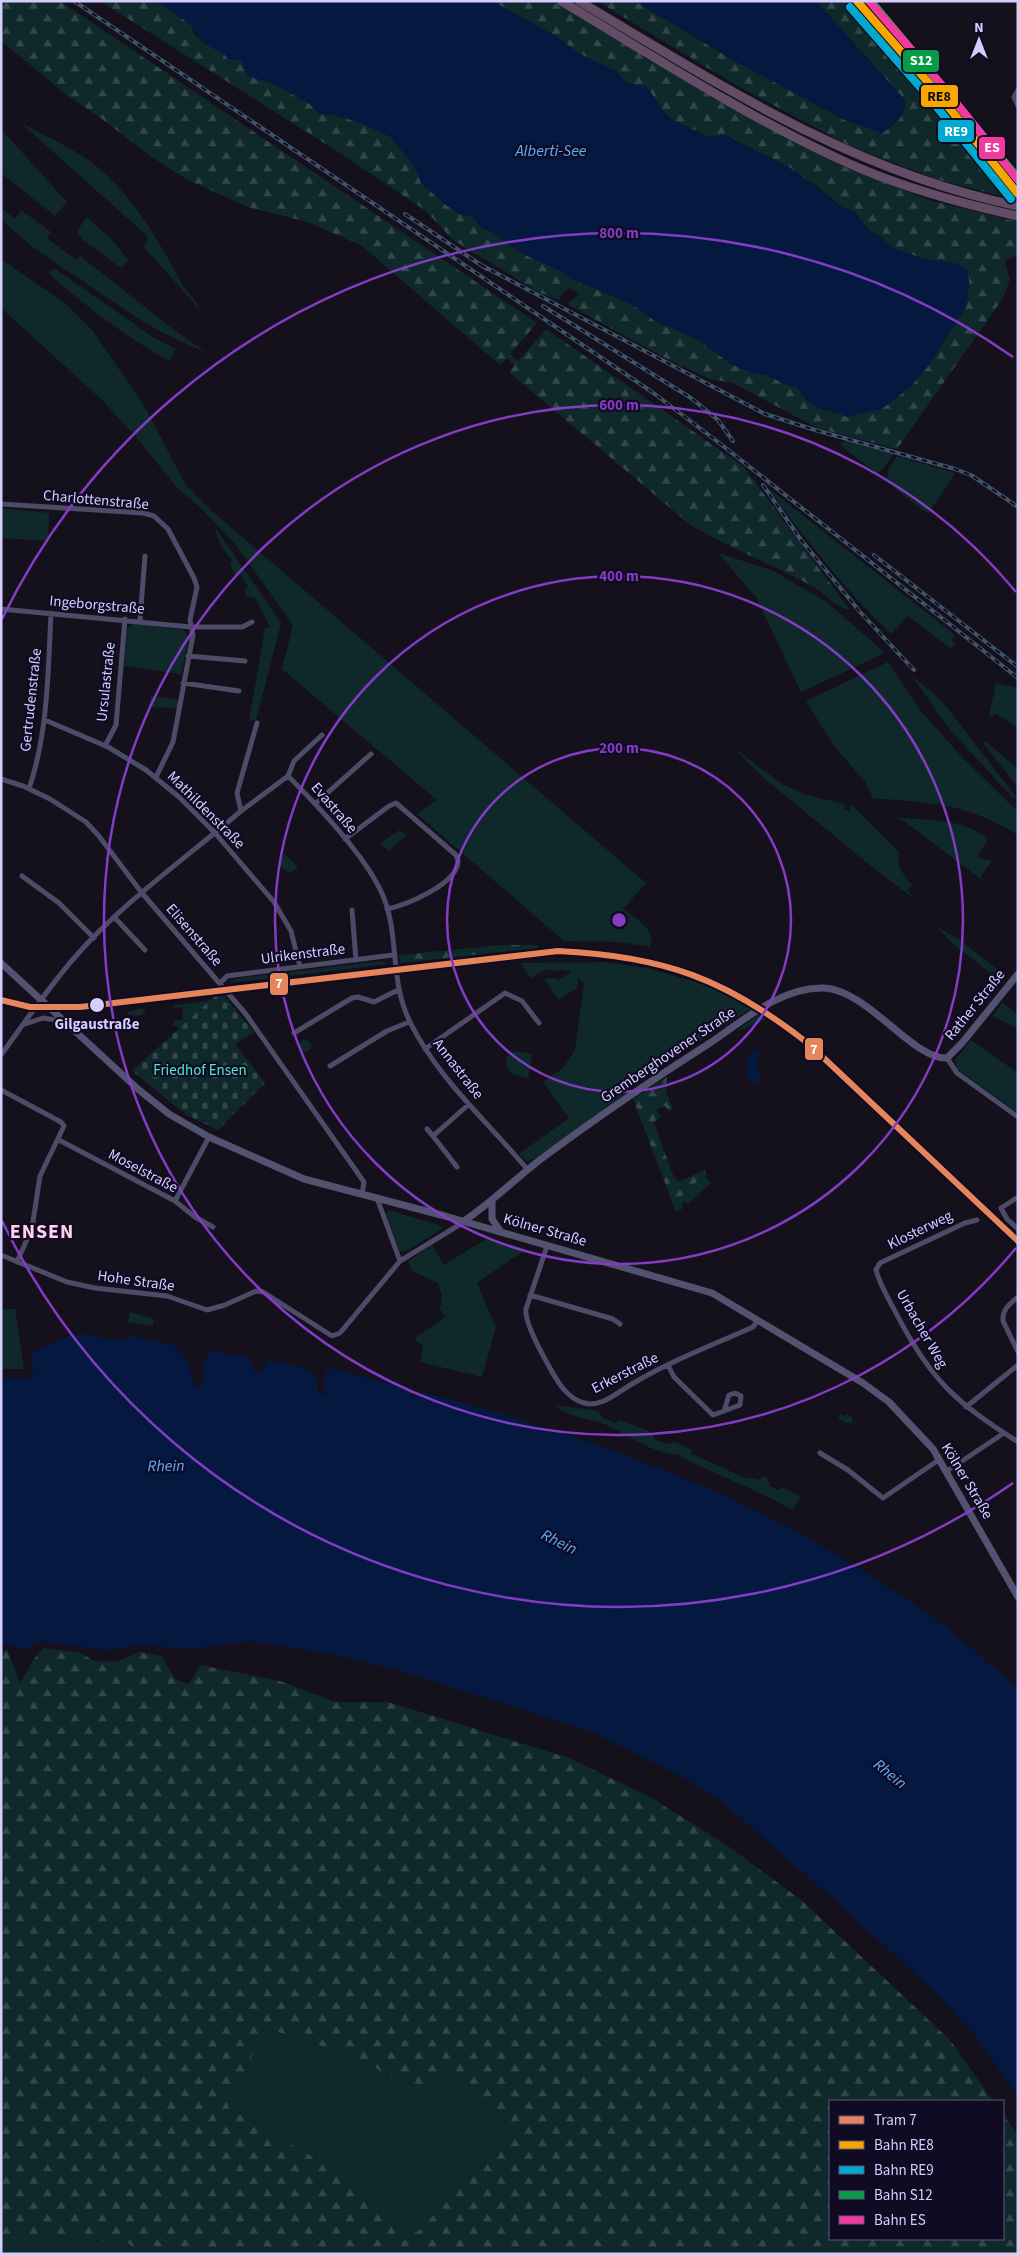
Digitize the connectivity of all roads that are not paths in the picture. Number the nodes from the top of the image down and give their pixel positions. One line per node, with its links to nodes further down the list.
1 (561, 1): 6 (highway)
2 (579, 1): 5 (highway)
3 (1018, 90): 4 (street)
4 (1018, 106)
5 (1018, 206)
6 (1018, 216)
7 (1, 504): 14 (street, Charlottenstraße)
8 (145, 556): 12 (street)
9 (1, 609): 10 (street, Ingeborgstraße)
10 (51, 613): 11 (street, Ingeborgstraße); 19 (street, Gertrudenstraße)
11 (125, 619): 12 (street, Ingeborgstraße); 22 (street, Ursulastraße)
12 (140, 620): 14 (street, Ingeborgstraße)
13 (252, 622): 14 (street, Ingeborgstraße)
14 (191, 626): 15 (street, Charlottenstraße)
15 (188, 656): 16 (street); 17 (street, Charlottenstraße)
16 (245, 661)
17 (183, 683): 18 (street); 25 (street, Charlottenstraße)
18 (239, 690)
19 (45, 720): 22 (street, Mathildenstraße); 27 (street, Gertrudenstraße)
20 (257, 723): 29 (street)
21 (322, 735): 24 (street)
22 (105, 746): 25 (street, Mathildenstraße)
23 (371, 754): 28 (street)
24 (288, 776): 28 (street, Evastraße); 29 (street)
25 (156, 777): 30 (street, Mathildenstraße)
26 (1, 779): 27 (street, Elisenstraße)
27 (30, 789): 33 (street, Elisenstraße)
28 (315, 804): 31 (street, Evastraße)
29 (241, 811): 30 (street)
30 (216, 833): 33 (street); 42 (street, Mathildenstraße)
31 (345, 839): 34 (street, Evastraße); 34 (street)
32 (22, 876): 37 (street)
33 (142, 893): 36 (street); 45 (street, Elisenstraße)
34 (387, 909): 39 (street, Evastraße)
35 (352, 910): 40 (street)
36 (115, 918): 37 (street); 38 (street)
37 (94, 938): 47 (street)
38 (145, 950)
39 (393, 955): 40 (street, Ulrikenstraße); 43 (street, Evastraße)
40 (356, 960): 42 (street, Ulrikenstraße)
41 (1, 963): 47 (main road, Kölner Straße)
42 (300, 967): 45 (street, Ulrikenstraße)
43 (394, 969): 46 (street, Annastraße)
44 (1018, 974): 55 (main road, Rather Straße)
45 (220, 983): 66 (street, Elisenstraße)
46 (398, 990): 49 (street, Annastraße); 52 (street)
47 (40, 1000): 48 (main road, Kölner Straße); 51 (street)
48 (64, 1021): 51 (street); 62 (main road, Kölner Straße)
49 (409, 1022): 53 (street, Annastraße); 56 (street)
50 (539, 1023): 53 (street)
51 (24, 1024): 54 (street)
52 (294, 1033)
53 (425, 1049): 58 (street, Annastraße)
54 (1, 1055)
55 (950, 1056): 59 (street); 65 (main road, Gremberghovener Straße)
56 (330, 1066)
57 (1, 1090): 63 (street)
58 (468, 1105): 61 (street); 65 (street, Annastraße)
59 (1018, 1117)
60 (427, 1129): 61 (street)
61 (433, 1136): 64 (street)
62 (209, 1137): 66 (main road, Kölner Straße); 70 (street)
63 (59, 1140): 70 (street, Moselstraße); 79 (street)
64 (457, 1167)
65 (528, 1170): 69 (main road, Gremberghovener Straße)
66 (362, 1194): 68 (main road, Kölner Straße)
67 (1018, 1197): 74 (street)
68 (377, 1198): 72 (main road, Kölner Straße); 78 (street)
69 (492, 1200): 72 (main road, Gremberghovener Straße); 75 (main road)
70 (175, 1201): 73 (street, Moselstraße)
71 (977, 1220): 80 (street, Klosterweg)
72 (464, 1221): 75 (main road, Kölner Straße); 78 (street, Hohe Straße)
73 (213, 1227)
74 (1018, 1229)
75 (501, 1232): 76 (main road, Kölner Straße)
76 (547, 1246): 81 (street, Erkerstraße); 83 (main road, Kölner Straße)
77 (1, 1255): 79 (street, Hohe Straße)
78 (400, 1261): 79 (street, Hohe Straße)
79 (17, 1262)
80 (876, 1268): 88 (street, Urbacher Weg)
81 (530, 1296): 84 (street); 86 (street, Erkerstraße)
82 (1018, 1297): 85 (street)
83 (758, 1320): 86 (street, Erkerstraße); 93 (main road, Kölner Straße)
84 (620, 1324)
85 (1018, 1352)
86 (668, 1365): 89 (street)
87 (1018, 1365): 88 (street)
88 (966, 1407): 90 (street, Urbacher Weg)
89 (724, 1411)
90 (1004, 1433): 91 (street, Urbacher Weg); 94 (street)
91 (1018, 1442)
92 (820, 1453): 93 (street)
93 (940, 1459): 94 (main road, Kölner Straße)
94 (947, 1471): 95 (main road, Kölner Straße)
95 (1018, 1597)

